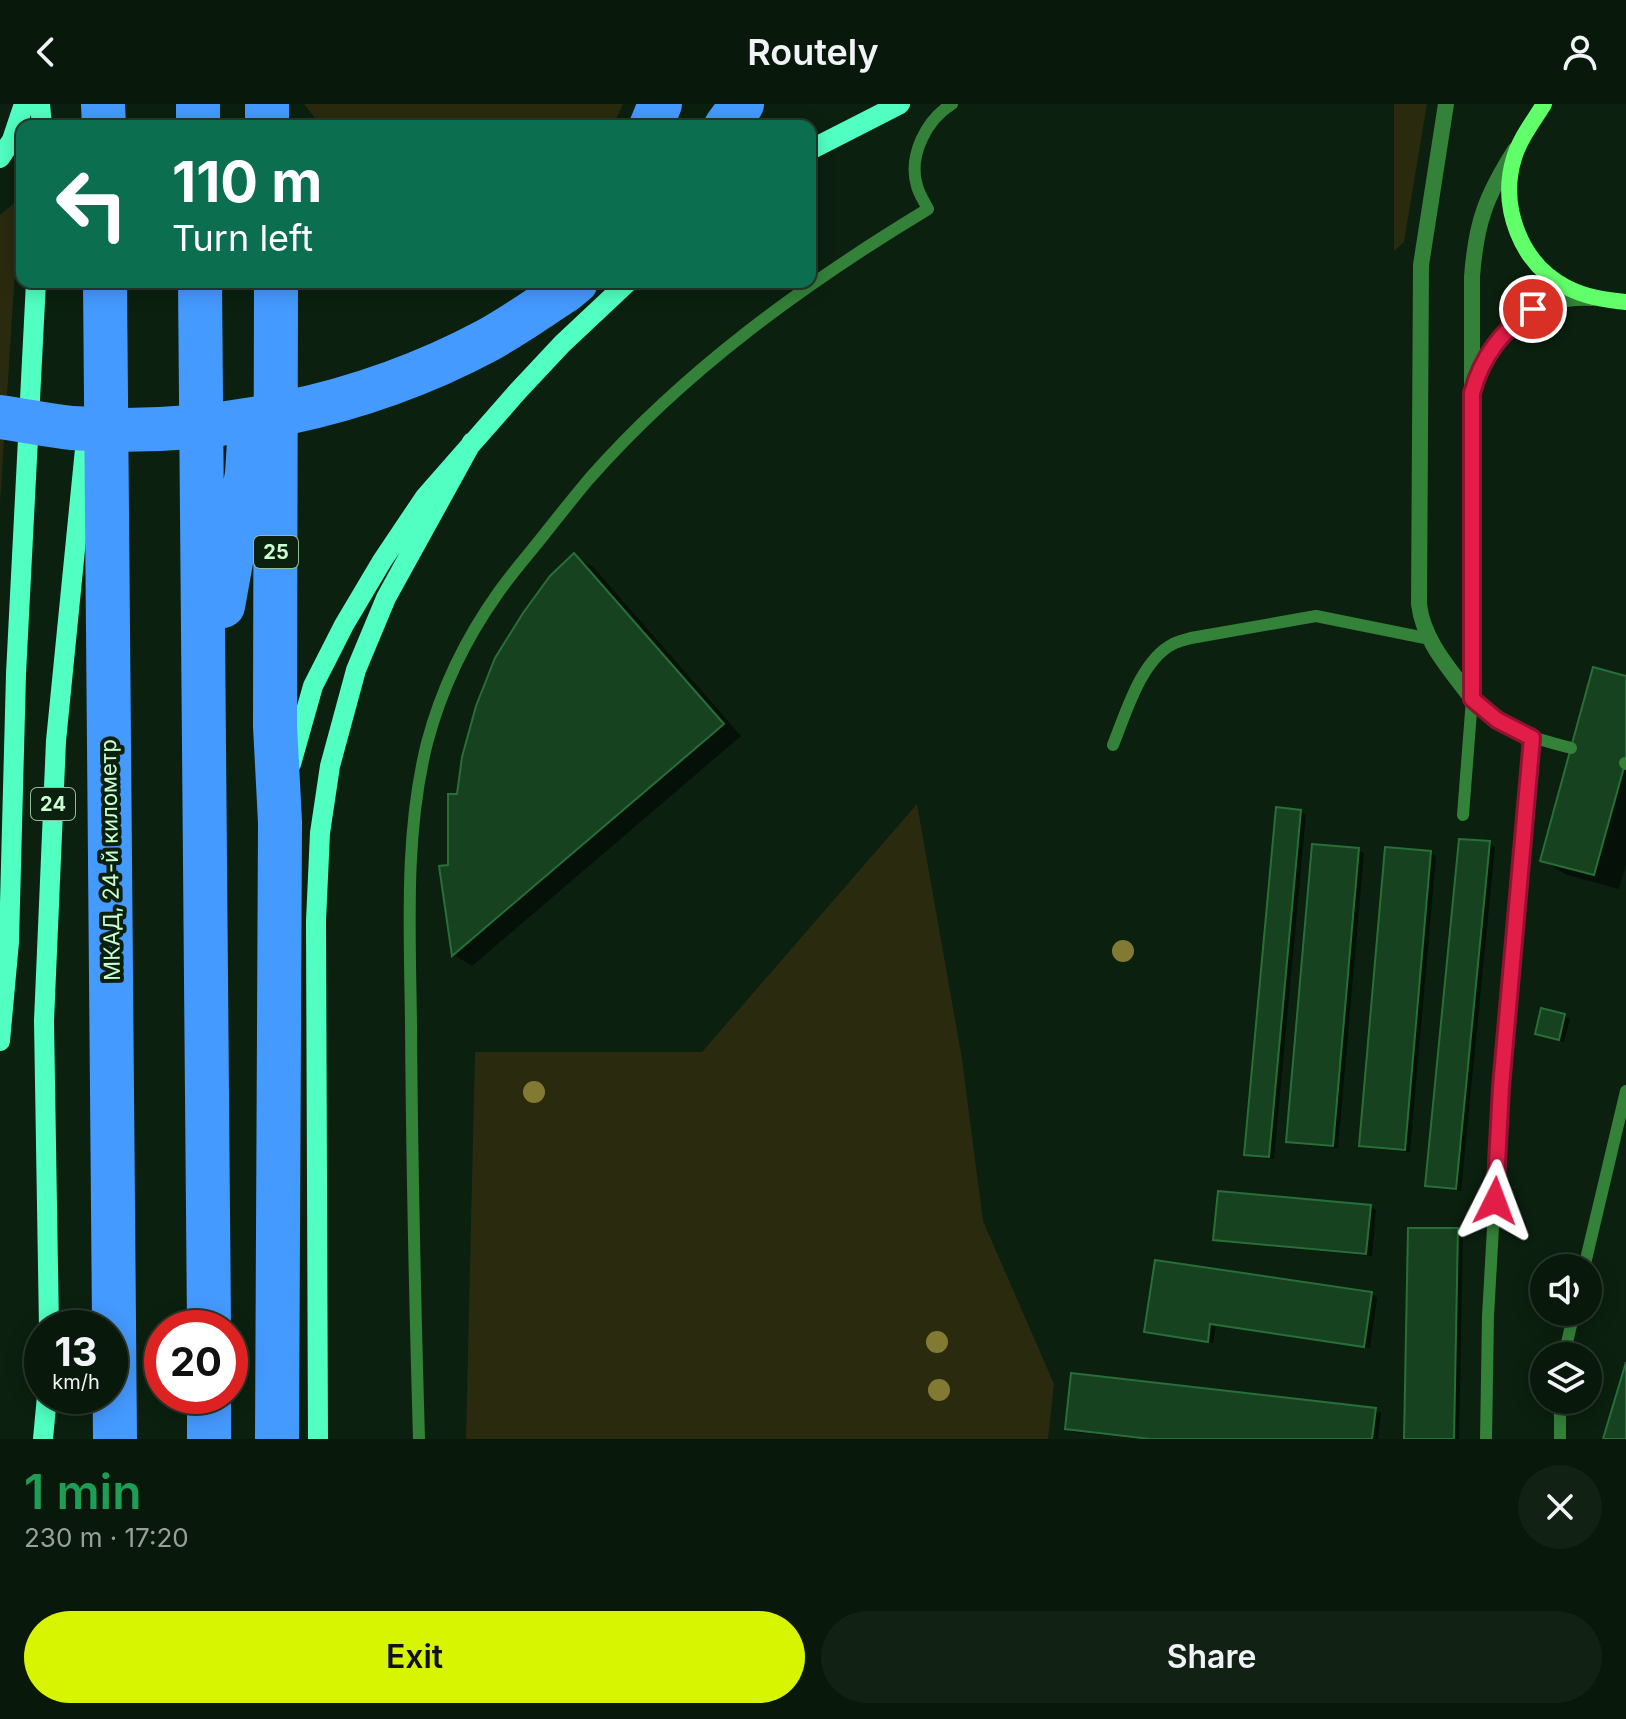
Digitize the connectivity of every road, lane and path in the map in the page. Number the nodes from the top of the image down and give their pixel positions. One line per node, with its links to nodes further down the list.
1 (900, 104): 7 (main road)
2 (952, 104): 9 (lane)
3 (1446, 104): 24 (street)
4 (1544, 104): 6 (main road)
5 (16, 128): 8 (main road)
6 (1521, 140): 19 (main road); 21 (street)
7 (816, 147)
8 (0, 158)
9 (816, 280)
10 (36, 288): 32 (main road)
11 (102, 288): 35 (main road, 24)
12 (103, 288): 41 (highway, МКАД, 24-й километр)
13 (200, 288): 26 (highway)
14 (259, 288): 26 (highway)
15 (276, 288): 31 (highway, 25)
16 (569, 288): 22 (highway, bridge)
17 (622, 288): 23 (main road)
18 (805, 288): 45 (lane)
19 (1596, 299): 20 (main road); 21 (street)
20 (1626, 302)
21 (1472, 393): 25 (street)
22 (0, 417)
23 (472, 442): 31 (main road); 44 (main road)
24 (1430, 639): 25 (street); 28 (lane)
25 (1472, 699): 27 (lane); 30 (lane)
26 (204, 711): 36 (highway)
27 (1532, 738): 29 (lane); 46 (lane)
28 (1113, 745)
29 (1571, 748)
30 (1463, 815)
31 (280, 822): 43 (highway)
32 (0, 1041)
33 (1626, 1091): 34 (lane)
34 (1587, 1254)
35 (49, 1310)
36 (209, 1310)
37 (45, 1414): 40 (main road)
38 (209, 1414): 42 (highway)
39 (1560, 1414): 47 (lane)
40 (43, 1439)
41 (115, 1439)
42 (209, 1439)
43 (277, 1439)
44 (318, 1439)
45 (419, 1439)
46 (1486, 1439)
47 (1560, 1439)

